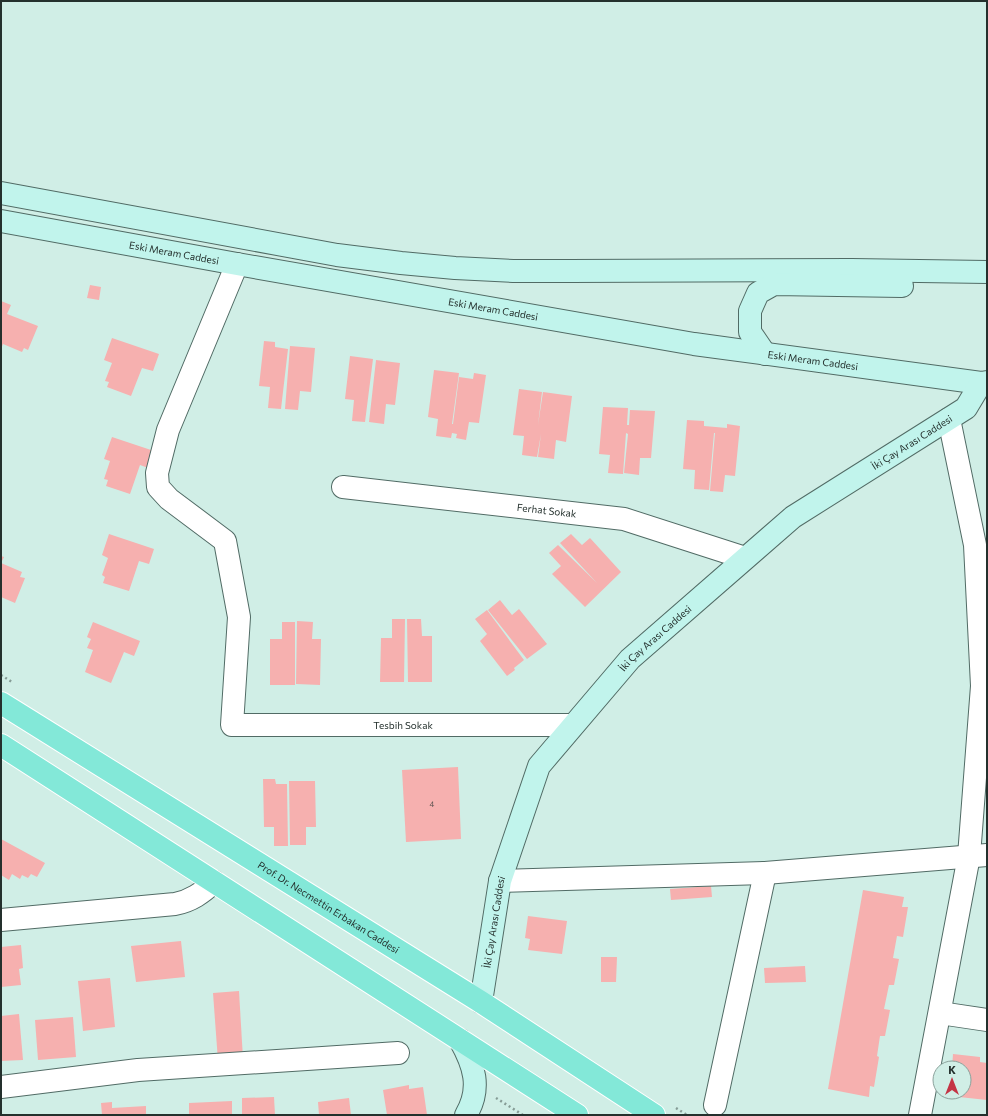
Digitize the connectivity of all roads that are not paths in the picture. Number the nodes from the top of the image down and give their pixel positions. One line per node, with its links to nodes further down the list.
1 (1, 193): 4 (street)
2 (1, 221): 3 (street, Eski Meram Caddesi)
3 (237, 264): 6 (street, Eski Meram Caddesi); 12 (street, Tesbih Sokak)
4 (987, 272)
5 (987, 282): 6 (street)
6 (765, 354): 7 (street, Eski Meram Caddesi)
7 (984, 383): 8 (street, İki Çay Arası Caddesi)
8 (949, 419): 10 (street, İki Çay Arası Caddesi); 14 (street)
9 (343, 487): 10 (street, Ferhat Sokak)
10 (746, 558): 12 (street, İki Çay Arası Caddesi)
11 (1, 703): 19 (main road, Prof. Dr. Necmettin Erbakan Caddesi)
12 (573, 726): 16 (street, İki Çay Arası Caddesi)
13 (1, 745): 17 (main road)
14 (978, 855): 15 (street); 20 (street)
15 (765, 873): 16 (street); 25 (street)
16 (500, 881): 19 (street, İki Çay Arası Caddesi)
17 (214, 882): 18 (street); 22 (main road)
18 (1, 920)
19 (481, 1002): 28 (main road, Prof. Dr. Necmettin Erbakan Caddesi)
20 (940, 1013): 21 (street); 29 (street)
21 (987, 1020)
22 (460, 1040): 26 (street); 27 (main road)
23 (398, 1053): 24 (street)
24 (1, 1087)
25 (715, 1105)
26 (466, 1115)
27 (577, 1115)
28 (654, 1115)
29 (920, 1115)

